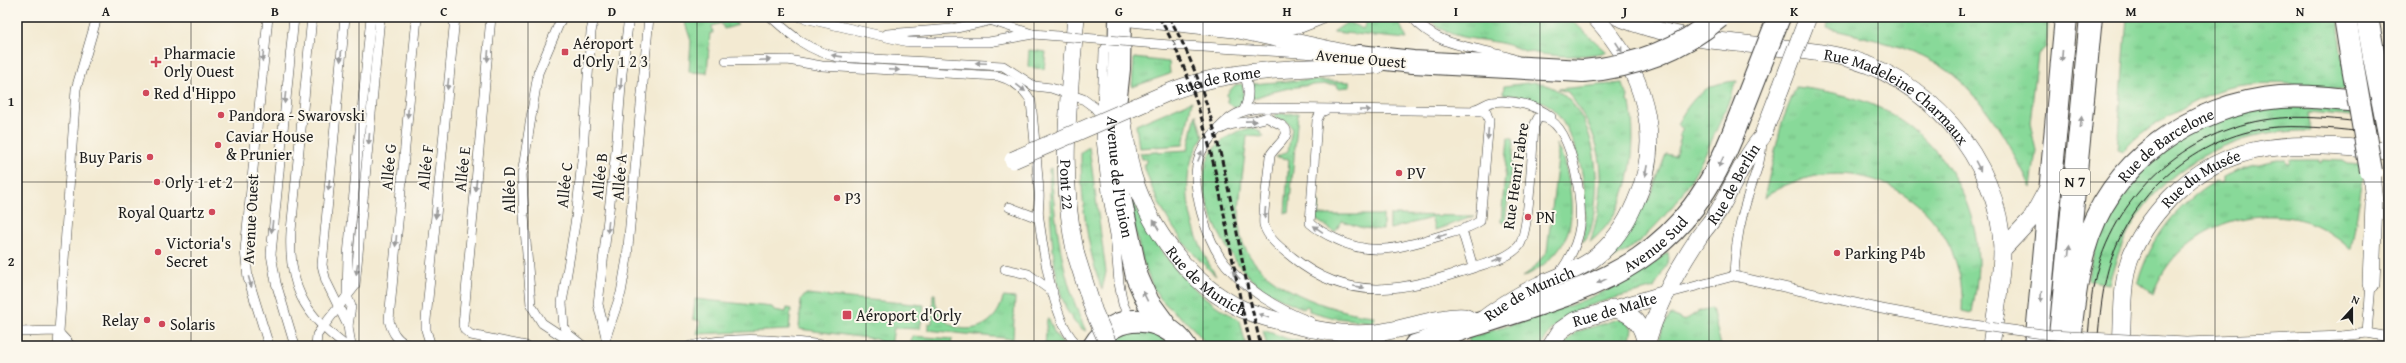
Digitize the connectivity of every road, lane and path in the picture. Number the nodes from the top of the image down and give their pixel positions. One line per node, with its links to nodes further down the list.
1 (97, 17): 75 (lane)
2 (268, 17): 83 (lane, Avenue Ouest, one-way to 83)
3 (294, 17): 84 (lane, Avenue Ouest, one-way to 84)
4 (312, 17): 73 (lane)
5 (344, 17): 68 (lane, one-way to 68)
6 (370, 17): 67 (lane)
7 (380, 17): 67 (lane, one-way to 67)
8 (417, 17): 88 (lane, Allée G, one-way to 88)
9 (455, 17): 89 (lane, Allée F, one-way to 89)
10 (492, 17): 90 (lane, Allée E, one-way to 90)
11 (562, 17): 91 (lane, Allée D)
12 (594, 17): 92 (lane, Allée C)
13 (629, 17): 80 (lane, Allée B, one-way to 80)
14 (649, 17): 80 (lane, Allée A)
15 (771, 17): 42 (lane, one-way to 15)
16 (800, 17): 35 (lane)
17 (970, 17): 31 (lane, Avenue Ouest)
18 (981, 17): 31 (lane, Avenue Ouest)
19 (1076, 17): 42 (street, Pont 22)
20 (1318, 17): 33 (street)
21 (1412, 17): 40 (lane)
22 (1595, 17): 63 (street, Rue de Munich, one-way to 63)
23 (1618, 17): 59 (street, Rue Madeleine Charmaux, one-way to 59)
24 (1719, 17): 40 (main road, Avenue Ouest, bridge)
25 (1779, 17): 71 (main road, Avenue Sud, one-way to 71, bridge)
26 (1808, 17): 51 (street, Rue de Berlin, bridge)
27 (2066, 17): 55 (main road, N 7, one-way to 55)
28 (2091, 17): 104 (main road, N 7, one-way to 28)
29 (2345, 17): 54 (main road, bridge)
30 (2367, 17): 50 (main road, bridge)
31 (989, 18): 34 (lane, Avenue Ouest); 35 (lane)
32 (1121, 20): 33 (street); 39 (main road, Avenue de l'Union); 47 (lane)
33 (1234, 29): 36 (street)
34 (1033, 34): 35 (lane); 36 (lane, Avenue Ouest, bridge)
35 (880, 35)
36 (1359, 56): 38 (main road, Avenue Ouest)
37 (726, 61): 57 (lane, one-way to 57)
38 (1413, 62): 40 (main road, Avenue Ouest); 41 (street, Rue de Rome)
39 (1119, 69): 74 (main road, Avenue de l'Union, one-way to 39); 77 (street, Rue de Munich, one-way to 39)
40 (1538, 69)
41 (1244, 74): 44 (lane); 53 (street, Rue de Rome, bridge)
42 (1070, 94): 47 (lane); 97 (street, Pont 22, bridge)
43 (2389, 105): 105 (main road, Rue de Barcelone)
44 (1244, 110): 45 (lane, Rue Henri Fabre); 49 (lane, Rue Henri Fabre)
45 (1326, 110): 46 (lane, Rue Henri Fabre, one-way to 46); 58 (lane, Rue Henri Fabre, one-way to 45)
46 (1470, 110): 48 (lane, Rue Henri Fabre); 58 (lane, Rue Henri Fabre, one-way to 58)
47 (1102, 117): 70 (lane)
48 (1555, 123): 60 (lane, Rue Henri Fabre, one-way to 48); 63 (lane, Rue Henri Fabre)
49 (1214, 133): 60 (lane, Rue Henri Fabre, one-way to 60); 77 (lane, Rue Henri Fabre, one-way to 49)
50 (2389, 134)
51 (1762, 138): 62 (lane); 66 (street, Rue de Berlin)
52 (2389, 151): 106 (street, Rue du Musée)
53 (1013, 160)
54 (2371, 171): 64 (street)
55 (2051, 183): 59 (street); 103 (main road, N 7, one-way to 103)
56 (1009, 207): 57 (lane)
57 (1038, 218): 65 (lane)
58 (1462, 230): 60 (lane)
59 (2002, 250): 102 (street, Rue Madeleine Charmaux)
60 (1473, 267)
61 (1005, 269): 65 (lane)
62 (1734, 276): 66 (lane); 78 (lane, bridge)
63 (1557, 277): 71 (street, Rue de Munich)
64 (2371, 284): 78 (lane)
65 (1053, 292): 95 (lane)
66 (1666, 294): 69 (street, Rue de Malte); 101 (street, Rue de Berlin)
67 (346, 296): 68 (lane); 72 (lane)
68 (340, 308): 72 (lane); 73 (lane)
69 (1612, 308): 100 (street, Rue de Malte); 101 (street)
70 (1131, 321): 74 (main road); 96 (main road)
71 (1477, 324): 77 (street, Rue de Munich); 99 (main road, Avenue Sud)
72 (348, 326): 87 (lane)
73 (322, 328): 85 (lane); 86 (lane)
74 (1167, 328): 98 (main road, Avenue de l'Union)
75 (57, 331): 76 (lane); 81 (lane); 82 (lane)
76 (17, 332)
77 (1343, 333)
78 (2367, 333): 79 (lane)
79 (2389, 337)
80 (606, 342)
81 (58, 346)
82 (71, 346)
83 (269, 346)
84 (295, 346)
85 (316, 346)
86 (346, 346)
87 (351, 346)
88 (409, 346)
89 (431, 346)
90 (526, 346)
91 (577, 346)
92 (584, 346)
93 (690, 346): 94 (lane)
94 (831, 346)
95 (1080, 346)
96 (1094, 346)
97 (1109, 346)
98 (1185, 346)
99 (1415, 346)
100 (1551, 346)
101 (1646, 346)
102 (1991, 346)
103 (2036, 346)
104 (2059, 346)
105 (2068, 346)
106 (2121, 346)

